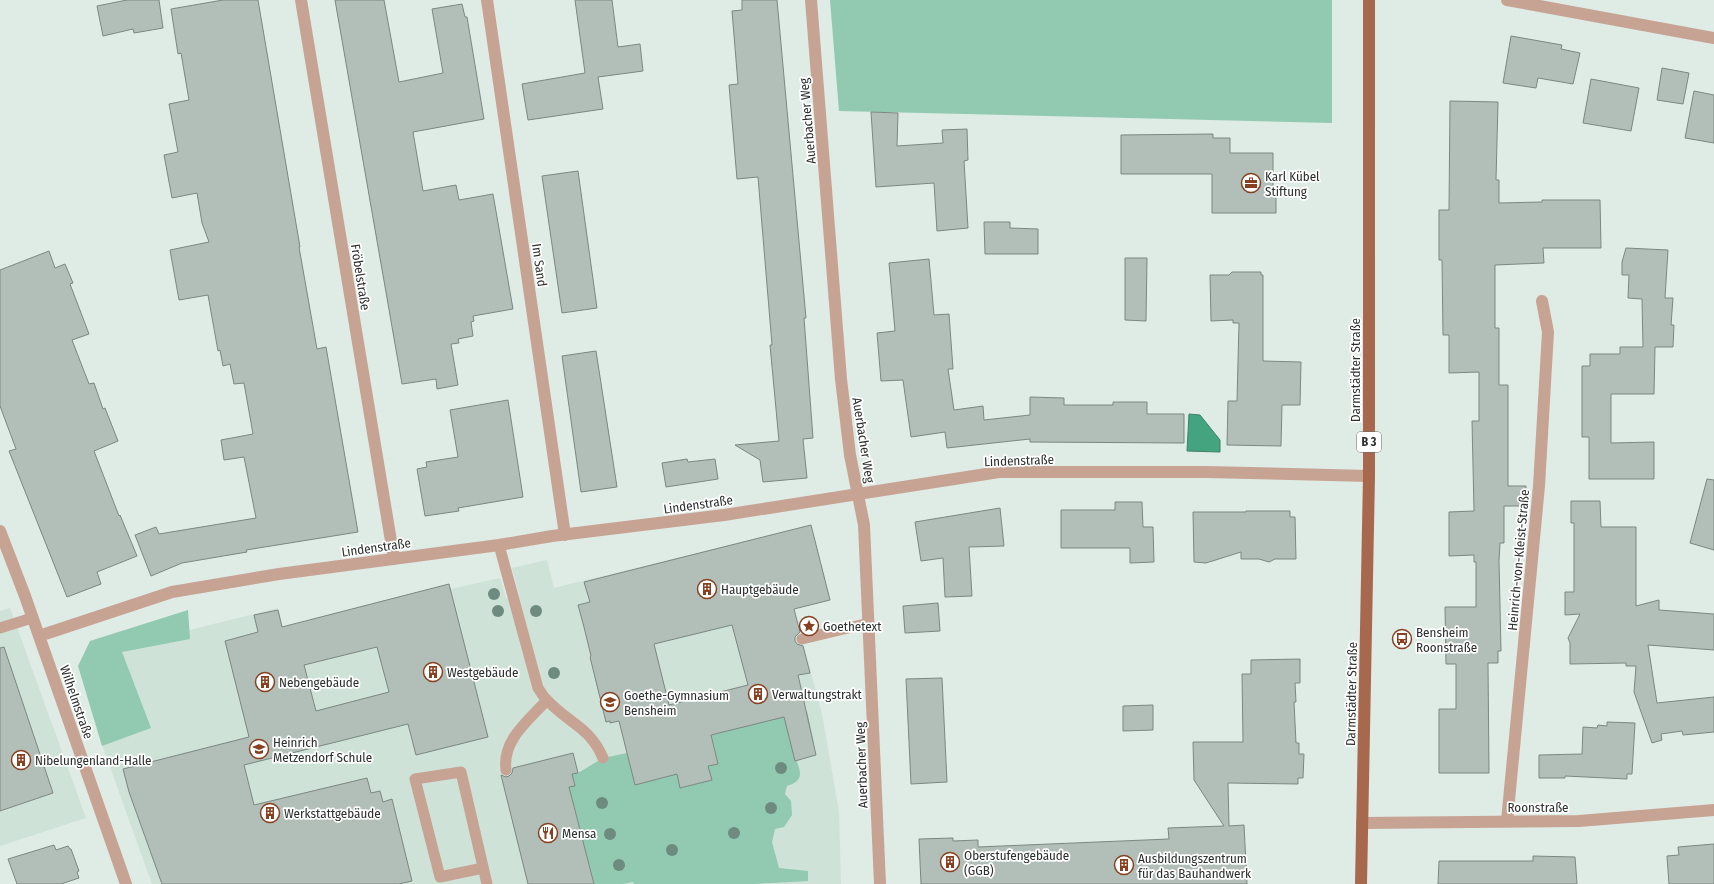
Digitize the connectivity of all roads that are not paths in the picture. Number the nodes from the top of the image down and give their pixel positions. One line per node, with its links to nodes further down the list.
1 (301, 0): 13 (street, Fröbelstraße)
2 (488, 0): 11 (street, Im Sand)
3 (811, 0): 9 (street, Auerbacher Weg)
4 (1369, 0): 8 (main road, Darmstädter Straße / B 3)
5 (1507, 0): 6 (street)
6 (1714, 38)
7 (1542, 301): 23 (street, Heinrich-von-Kleist-Straße)
8 (1369, 476): 9 (street, Lindenstraße); 24 (main road, Darmstädter Straße / B 3)
9 (858, 493): 11 (street, Lindenstraße); 15 (street, Auerbacher Weg)
10 (0, 531): 14 (street, Wilhelmstraße)
11 (565, 535): 12 (street, Lindenstraße)
12 (500, 545): 13 (street, Lindenstraße); 19 (lane)
13 (394, 559): 17 (street, Lindenstraße)
14 (32, 618): 16 (lane); 17 (street, Wilhelmstraße)
15 (869, 623): 18 (lane); 28 (street, Auerbacher Weg)
16 (0, 628)
17 (39, 636): 26 (street, Wilhelmstraße)
18 (802, 639)
19 (546, 700): 20 (lane); 21 (lane)
20 (604, 758)
21 (506, 770)
22 (1714, 810): 23 (street, Roonstraße)
23 (1507, 821): 24 (street, Roonstraße)
24 (1362, 823): 29 (main road, Darmstädter Straße / B 3)
25 (484, 868): 25 (lane); 27 (lane)
26 (126, 884)
27 (487, 884)
28 (880, 884)
29 (1361, 884)

